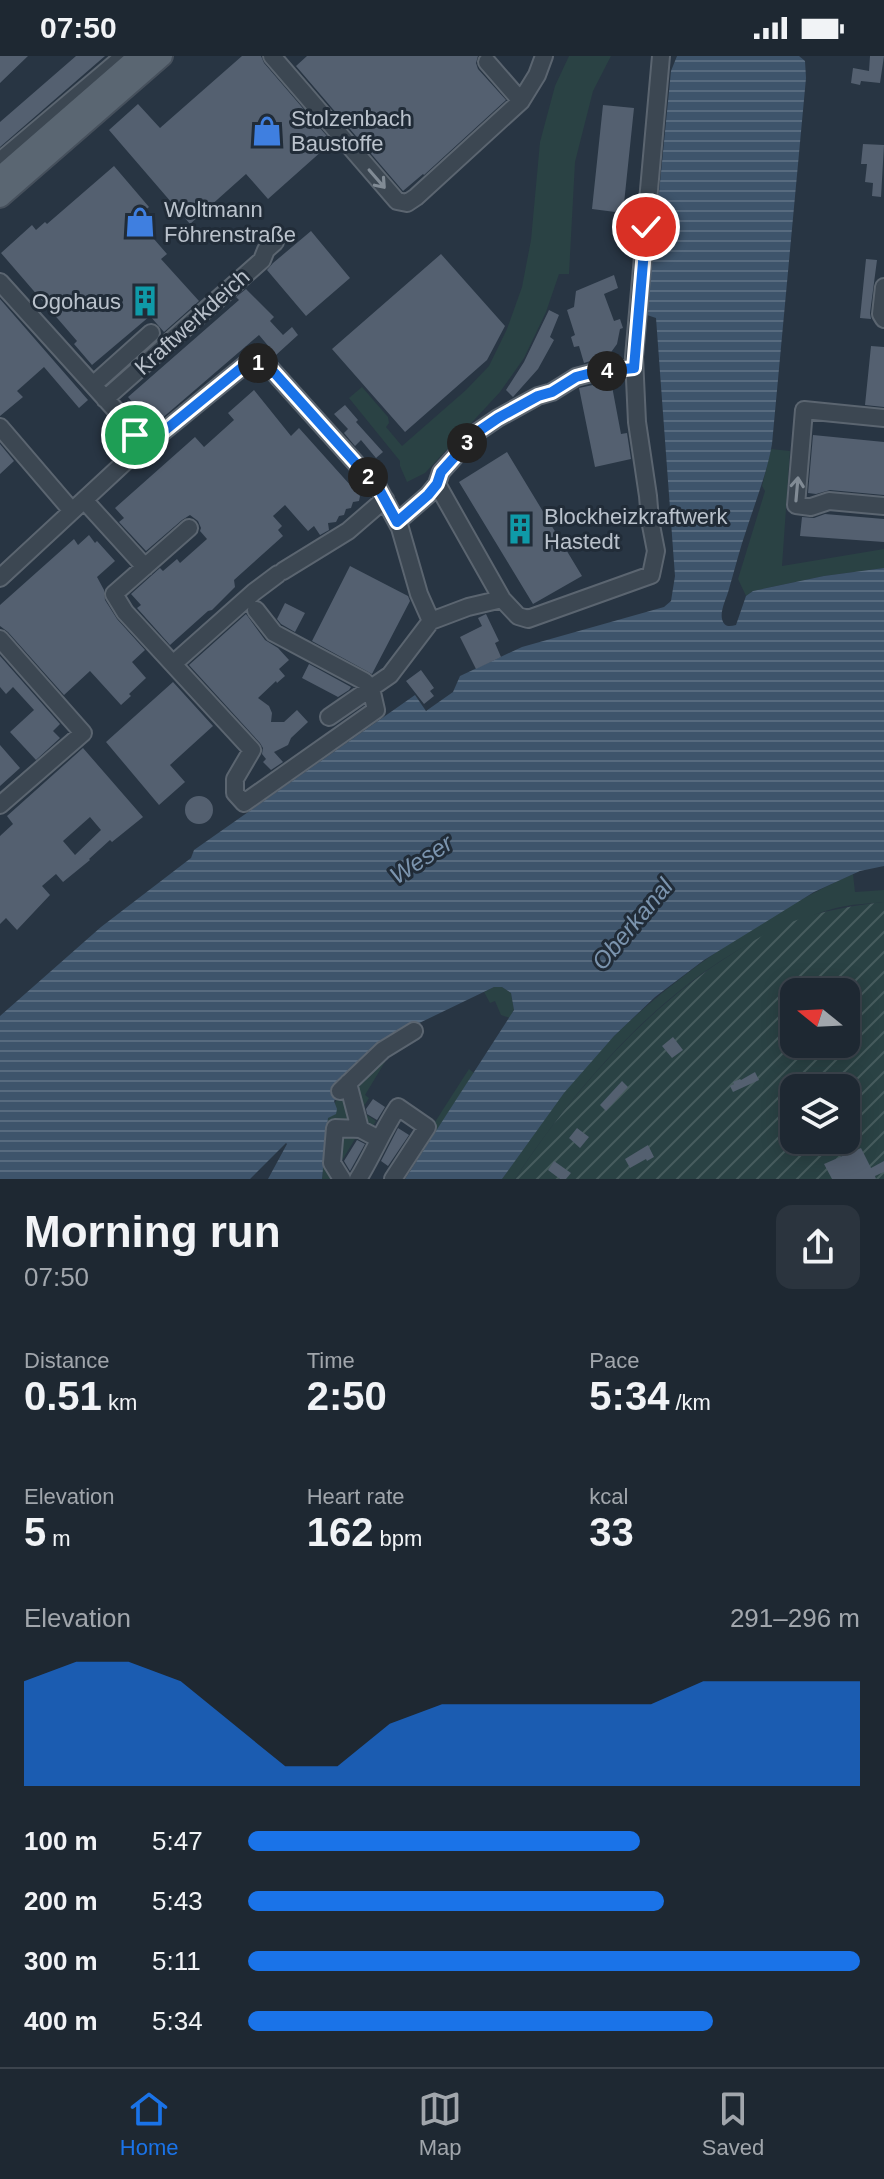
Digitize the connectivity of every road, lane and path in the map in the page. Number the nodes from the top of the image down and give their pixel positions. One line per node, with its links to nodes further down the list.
1 (124, 56): 9 (street)
2 (139, 56): 10 (main road)
3 (162, 56): 11 (main road)
4 (272, 56): 8 (street, one-way to 8)
5 (544, 56): 8 (street)
6 (661, 56): 17 (street)
7 (487, 62): 8 (street)
8 (521, 101)
9 (0, 161)
10 (0, 177)
11 (0, 197)
12 (275, 242): 19 (street, Kraftwerkdeich)
13 (0, 282): 18 (street)
14 (884, 287): 15 (street)
15 (884, 319)
16 (151, 333): 18 (street)
17 (634, 368): 23 (street); 31 (street)
18 (93, 385): 19 (street)
19 (105, 399): 22 (street)
20 (884, 418): 26 (street, one-way to 20)
21 (0, 427): 25 (street)
22 (135, 444): 24 (street); 25 (street)
23 (437, 484): 27 (street); 31 (street)
24 (385, 499): 27 (street); 32 (street)
25 (78, 506): 29 (street); 30 (street)
26 (884, 506)
27 (397, 522): 33 (street)
28 (189, 528): 29 (street)
29 (145, 567): 35 (street)
30 (0, 578)
31 (502, 599): 33 (street)
32 (253, 604): 35 (street); 36 (street)
33 (431, 621): 36 (street)
34 (0, 639): 38 (street)
35 (173, 664): 36 (street)
36 (371, 688): 37 (street)
37 (329, 717)
38 (0, 805)
39 (414, 1031): 41 (street)
40 (345, 1115): 41 (street)
41 (360, 1129): 42 (street); 43 (street)
42 (379, 1139): 44 (street); 45 (street)
43 (342, 1179)
44 (358, 1179)
45 (393, 1179)

